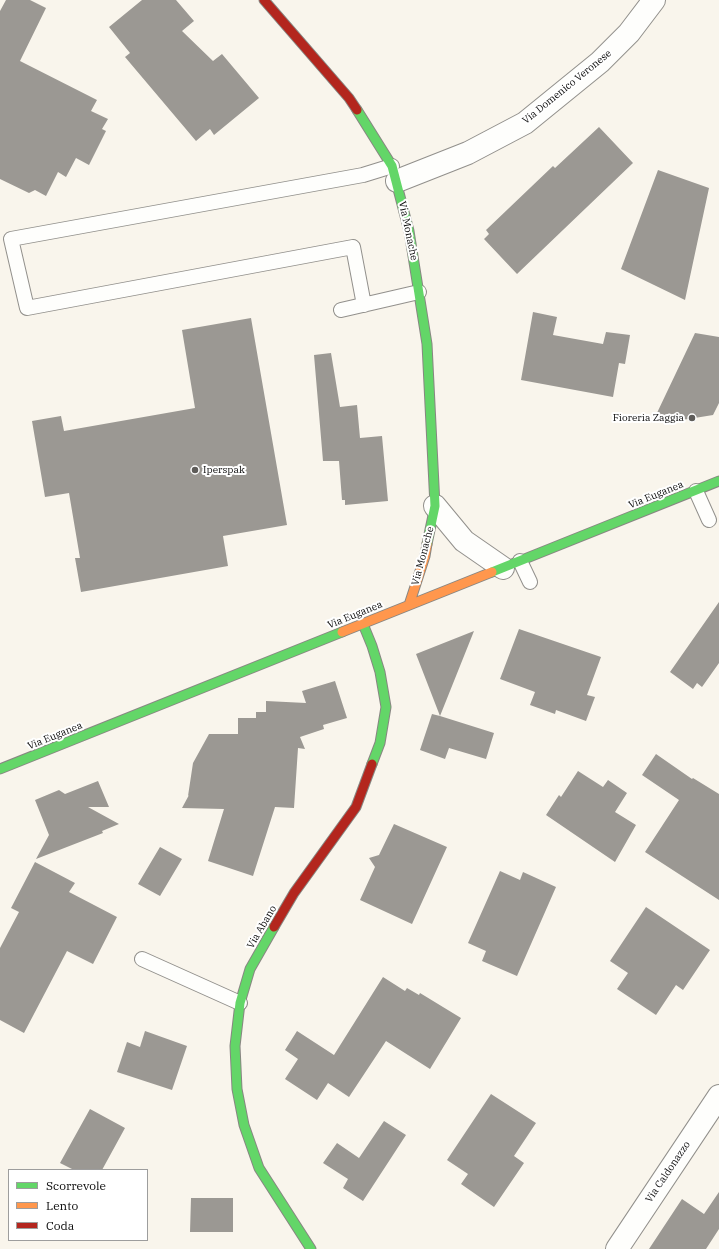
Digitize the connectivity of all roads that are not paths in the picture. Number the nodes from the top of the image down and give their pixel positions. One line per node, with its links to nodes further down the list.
1 (264, 0): 3 (street, Via Monache)
2 (654, 0): 3 (street, Via Domenico Veronese)
3 (394, 173): 4 (street, Via Monache); 5 (lane)
4 (419, 292): 5 (lane); 9 (street, Via Monache)
5 (364, 305): 6 (lane)
6 (341, 310)
7 (719, 481): 8 (street, Via Euganea)
8 (696, 491): 10 (lane); 11 (street, Via Euganea)
9 (435, 506): 11 (street, Via Monache); 13 (street, Via Monache)
10 (709, 520)
11 (512, 565): 12 (lane); 13 (street, Via Euganea)
12 (530, 582)
13 (409, 606): 14 (street, Via Euganea)
14 (363, 624): 15 (street, Via Euganea); 17 (street, Via Abano)
15 (0, 769)
16 (142, 959): 17 (lane)
17 (240, 1003): 19 (street, Via Abano)
18 (719, 1096): 20 (street, Via Caldonazzo)
19 (311, 1249)
20 (617, 1249)

